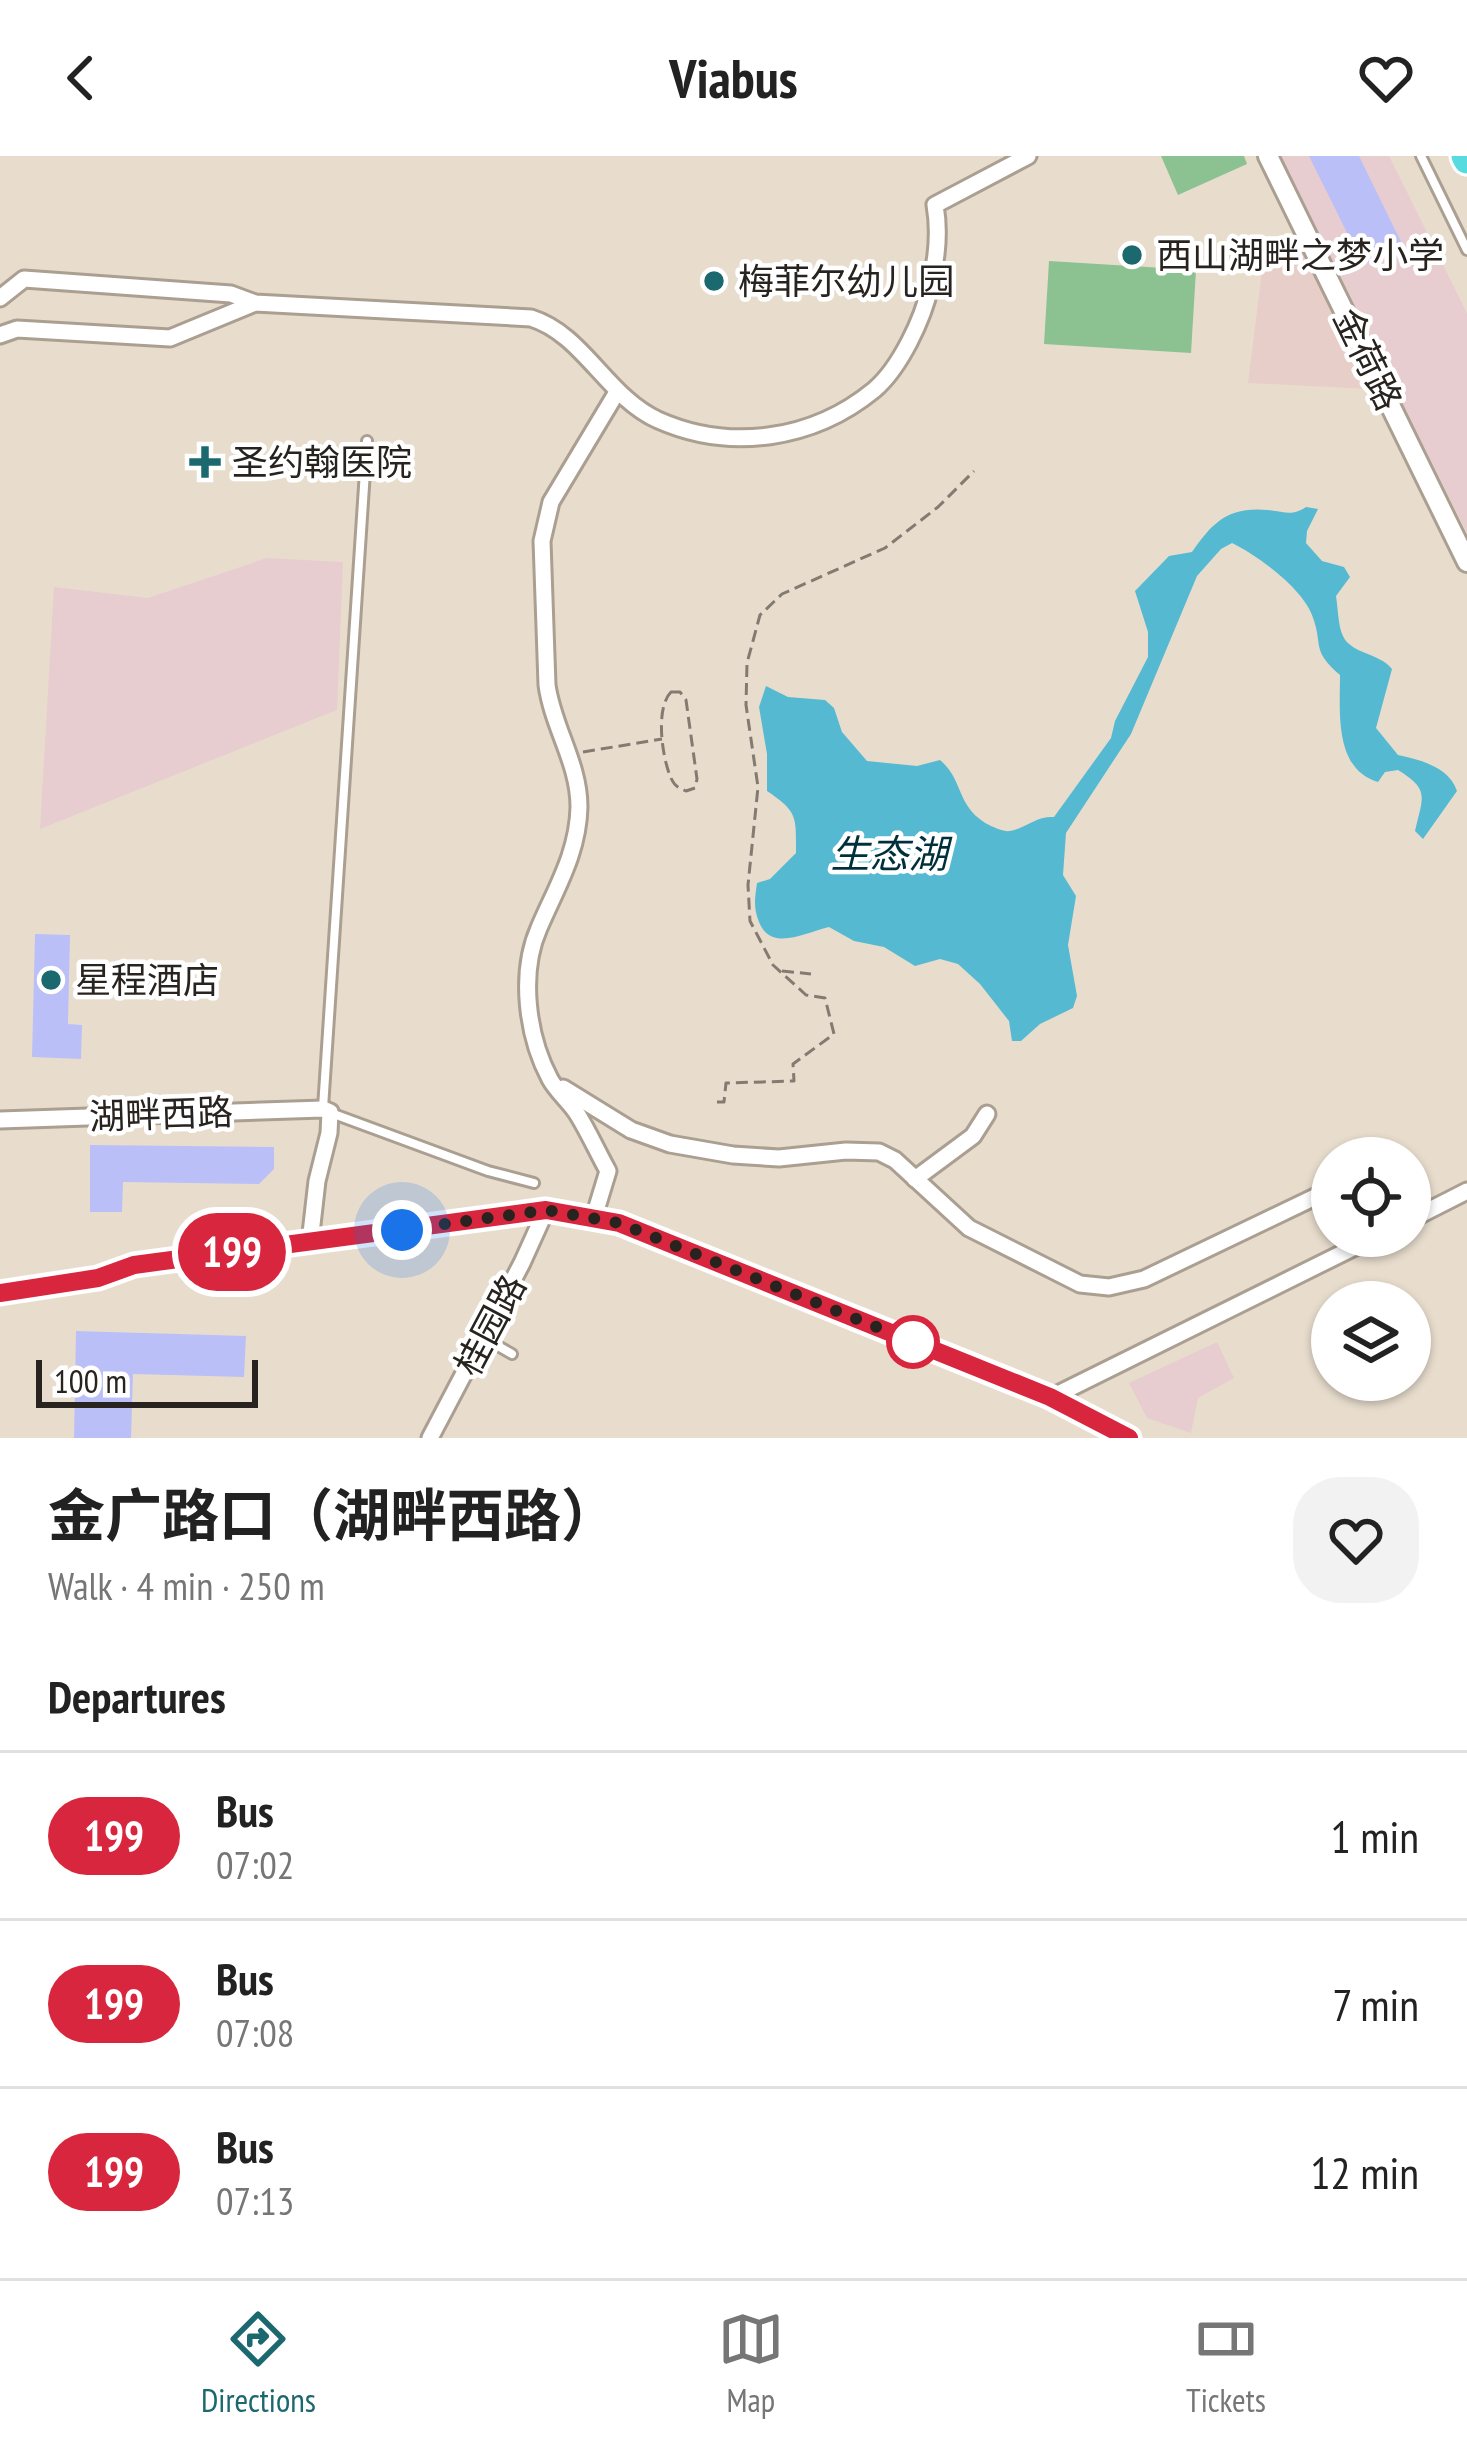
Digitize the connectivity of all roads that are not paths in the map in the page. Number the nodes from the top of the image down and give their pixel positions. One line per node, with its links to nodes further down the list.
1 (1028, 156): 8 (street)
2 (1268, 156): 10 (street, 金荷路)
3 (1421, 156): 4 (lane)
4 (1467, 250)
5 (0, 298): 6 (street)
6 (255, 303): 7 (street); 8 (street)
7 (0, 335)
8 (617, 392): 11 (street)
9 (367, 441): 12 (lane)
10 (1467, 562)
11 (551, 1080): 15 (street); 21 (street)
12 (326, 1111): 14 (street, 湖畔西路); 16 (lane); 22 (street)
13 (987, 1114): 15 (street)
14 (0, 1120)
15 (915, 1179): 18 (street)
16 (534, 1183)
17 (1467, 1191): 19 (street)
18 (1311, 1199)
19 (1431, 1209)
20 (546, 1210): 21 (street); 22 (street); 25 (street, 桂园路)
21 (595, 1217): 27 (street)
22 (310, 1242): 24 (street)
23 (1334, 1257): 27 (street)
24 (0, 1293)
25 (483, 1337): 26 (lane); 28 (street, 桂园路)
26 (512, 1354)
27 (1050, 1397): 29 (street)
28 (430, 1438)
29 (1129, 1438)

